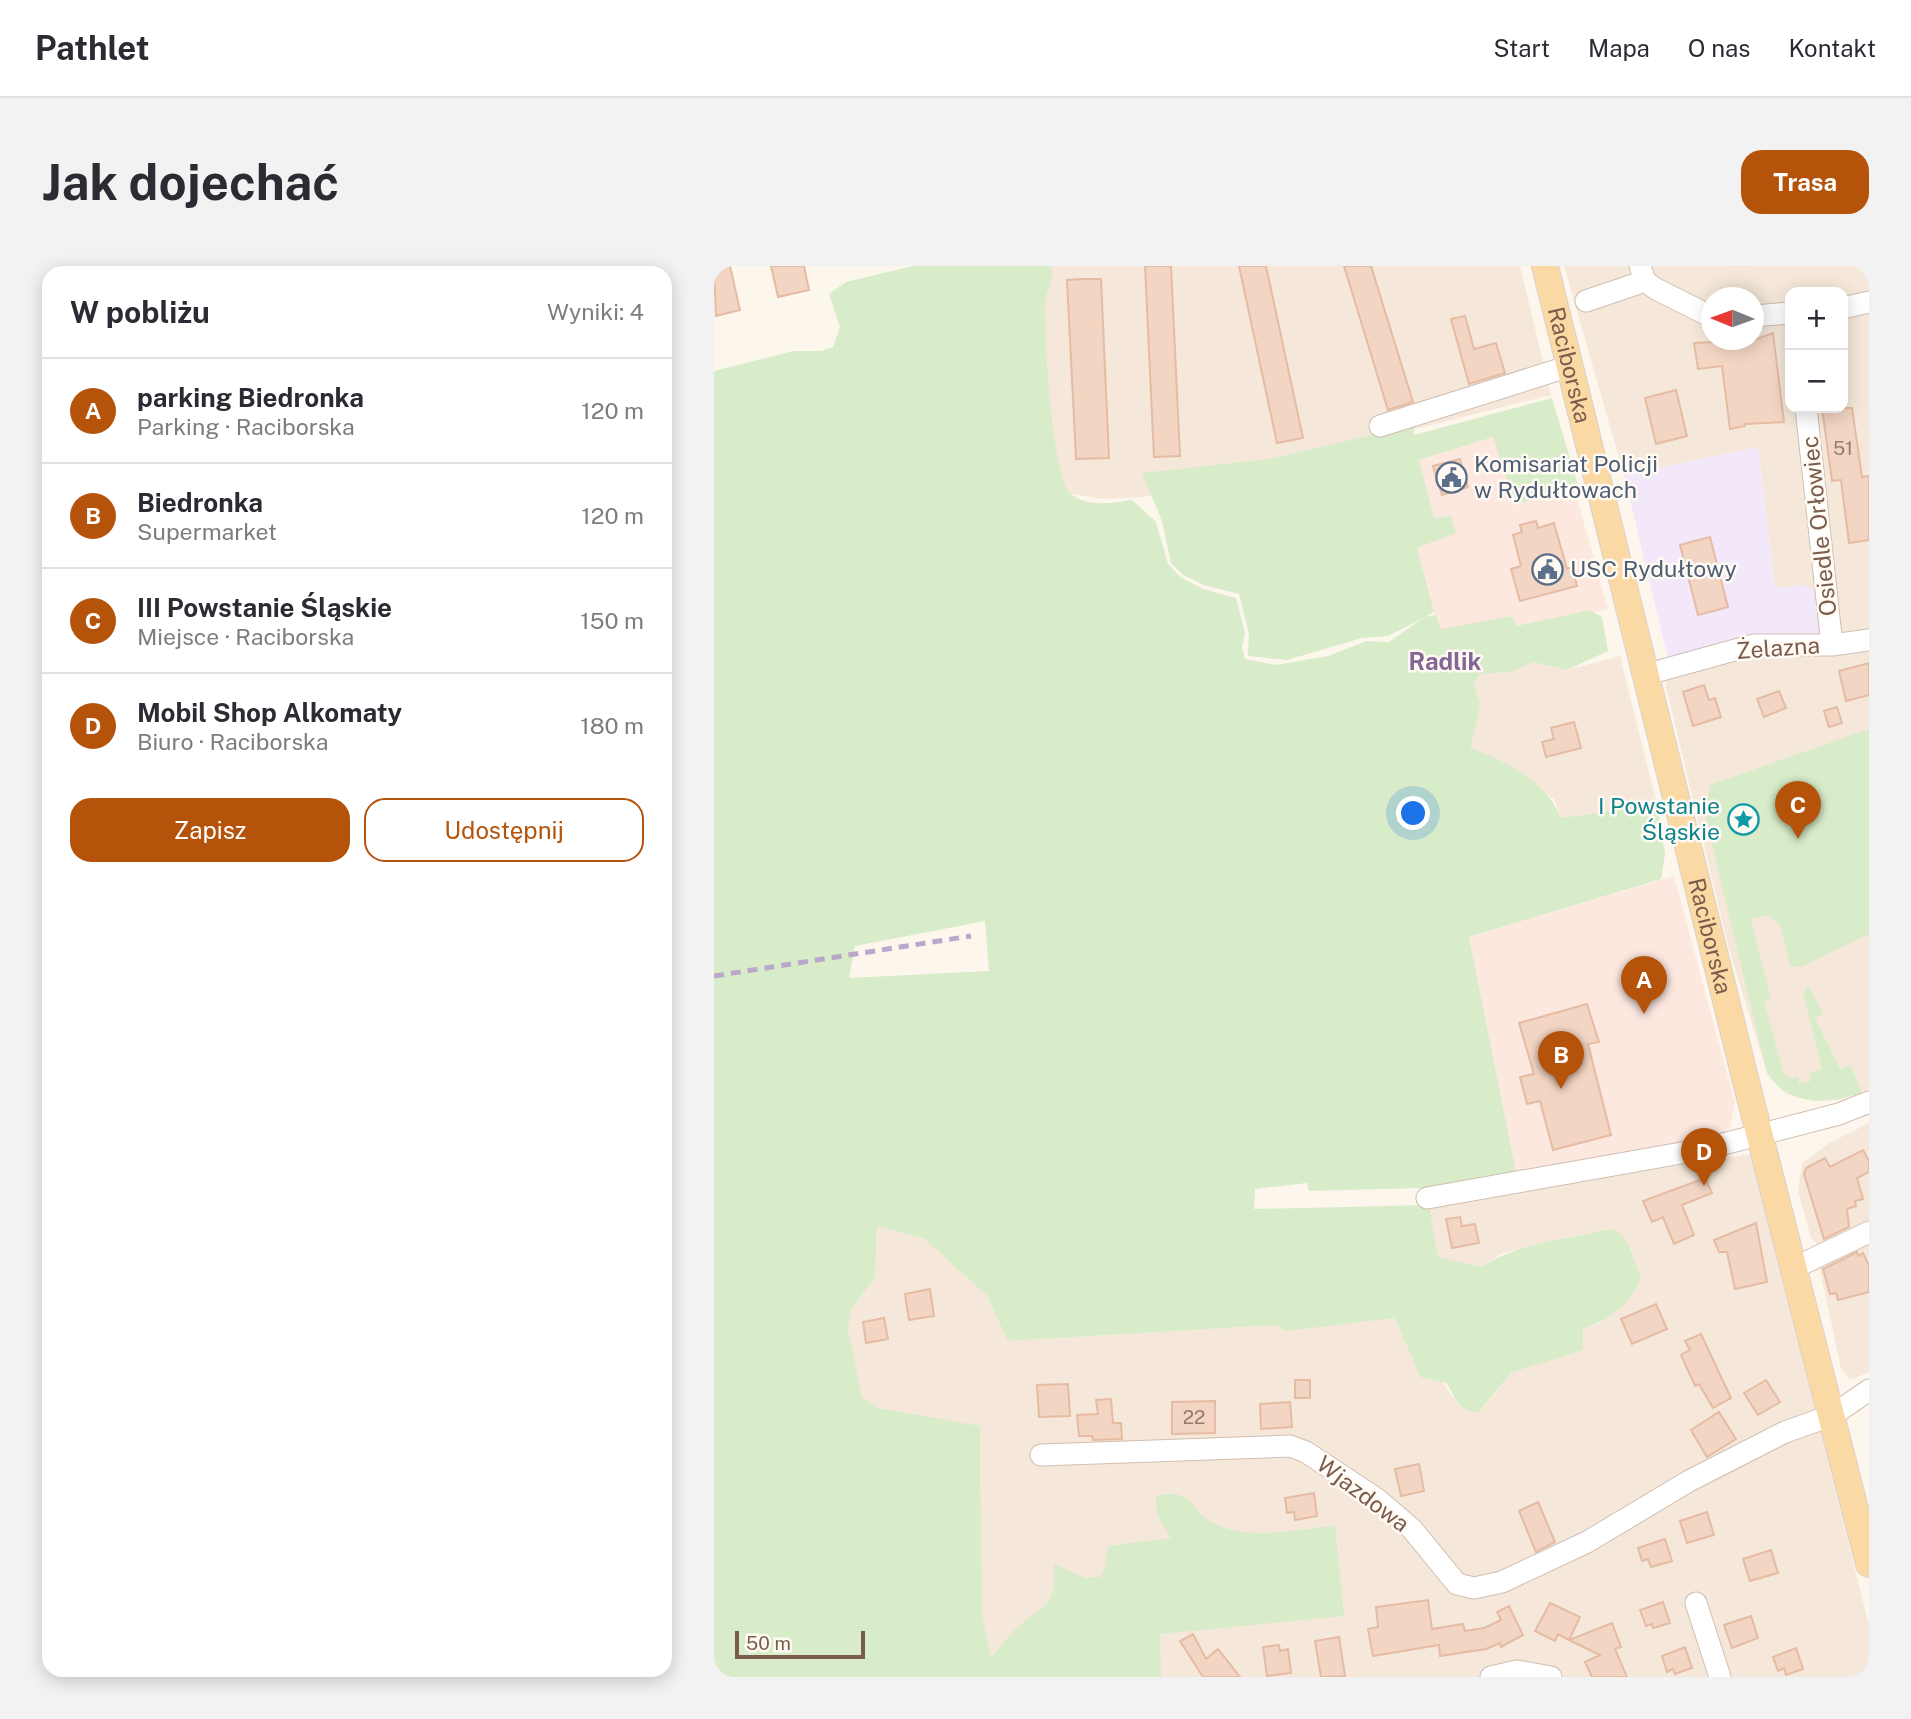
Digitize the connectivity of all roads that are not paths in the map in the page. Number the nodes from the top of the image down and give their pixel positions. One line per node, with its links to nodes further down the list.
1 (1545, 266): 15 (main road, Raciborska)
2 (1643, 273): 6 (street); 10 (street)
3 (1848, 293): 4 (street)
4 (1869, 294)
5 (1785, 299): 7 (street)
6 (1586, 301)
7 (1764, 301)
8 (1869, 302): 11 (street)
9 (1701, 304): 10 (street)
10 (1690, 305): 12 (street)
11 (1848, 307)
12 (1701, 311)
13 (1785, 313): 14 (street)
14 (1764, 315)
15 (1570, 366): 17 (street); 20 (main road, Raciborska)
16 (1807, 413): 19 (street, Osiedle Orłowiec)
17 (1380, 426)
18 (1869, 640): 19 (street, Żelazna)
19 (1832, 645): 20 (street, Żelazna)
20 (1648, 674): 22 (main road, Raciborska)
21 (1869, 1102): 22 (street)
22 (1759, 1133): 23 (street); 25 (main road, Raciborska)
23 (1427, 1198)
24 (1869, 1232): 25 (street)
25 (1794, 1268): 27 (main road, Raciborska)
26 (1869, 1391): 27 (street, Wjazdowa)
27 (1832, 1415): 28 (street, Wjazdowa); 29 (main road, Raciborska)
28 (1041, 1455)
29 (1869, 1564)
30 (1696, 1603): 33 (street)
31 (1491, 1677): 32 (street)
32 (1551, 1677)
33 (1720, 1677)

